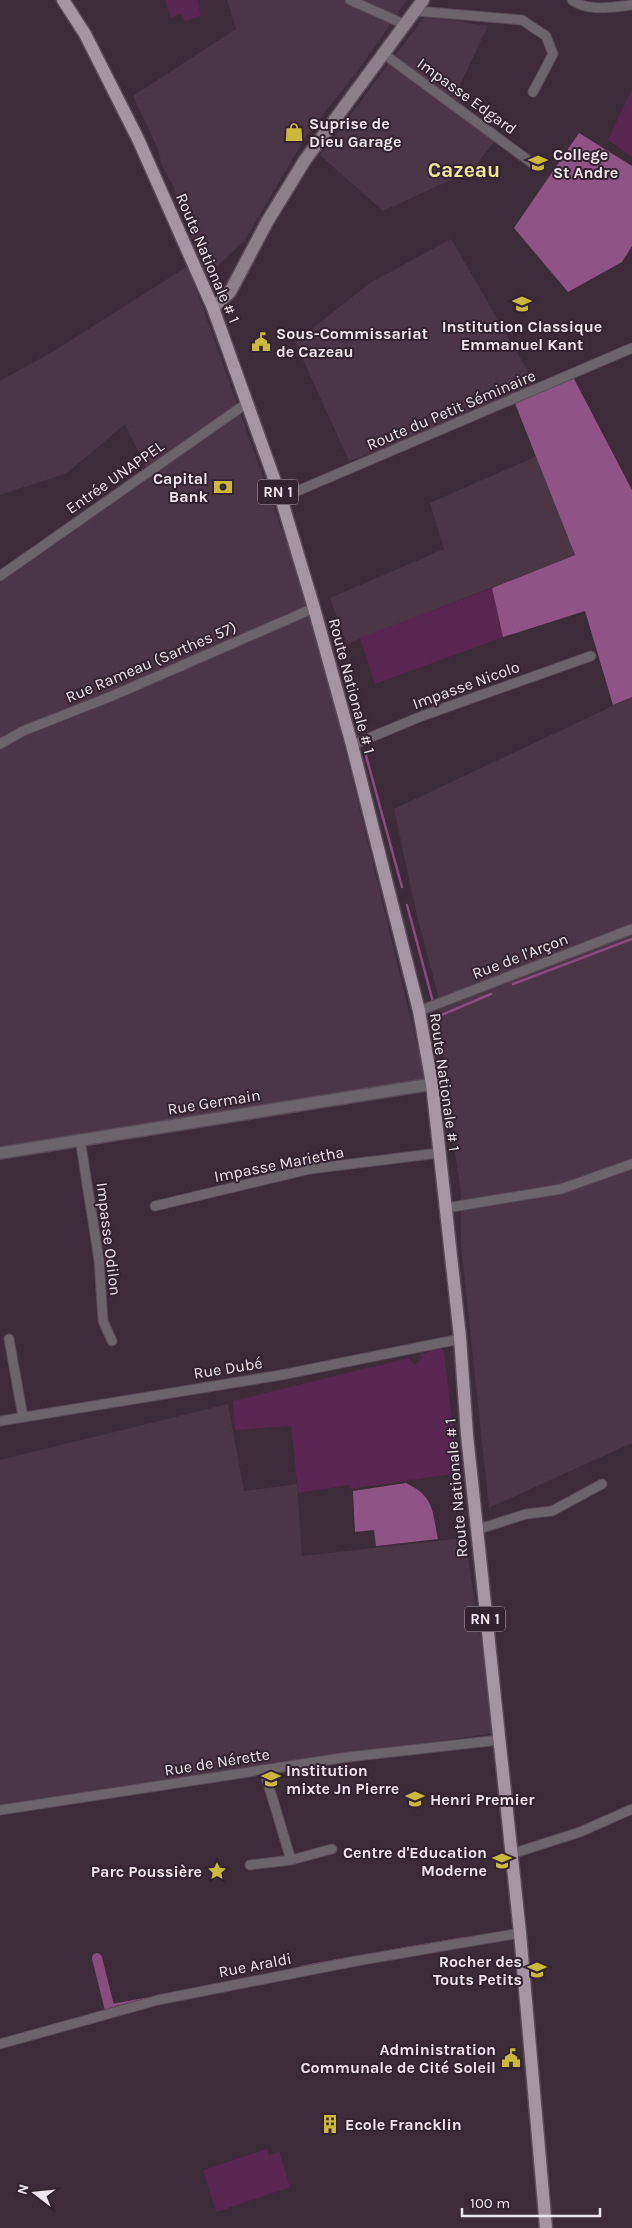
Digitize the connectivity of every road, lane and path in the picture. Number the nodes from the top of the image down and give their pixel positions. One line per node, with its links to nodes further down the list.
1 (63, 0): 10 (main road, Route Nationale # 1 / RN 1)
2 (350, 0): 6 (street)
3 (572, 0): 4 (street)
4 (632, 5)
5 (420, 6): 6 (main road); 8 (street)
6 (406, 25): 7 (main road)
7 (384, 54): 9 (street, Impasse Edgard); 10 (main road)
8 (533, 92)
9 (532, 163)
10 (213, 308): 12 (main road, Route Nationale # 1 / RN 1)
11 (632, 348): 13 (street, Route du Petit Séminaire)
12 (247, 403): 13 (main road, Route Nationale # 1 / RN 1); 14 (street, Entrée UNAPPEL)
13 (281, 498): 15 (main road, Route Nationale # 1 / RN 1)
14 (0, 576)
15 (314, 608): 17 (street, Rue Rameau (Sarthes 57)); 18 (main road, Route Nationale # 1 / RN 1)
16 (590, 656): 18 (street, Impasse Nicolo)
17 (0, 744)
18 (352, 745): 20 (main road, Route Nationale # 1 / RN 1)
19 (632, 929): 20 (street, Rue de l'Arçon)
20 (419, 1011): 21 (main road, Route Nationale # 1 / RN 1)
21 (432, 1084): 22 (street, Rue Germain); 24 (main road, Route Nationale # 1 / RN 1)
22 (80, 1139): 23 (street, Rue Germain); 30 (street, Impasse Odilon)
23 (0, 1153)
24 (439, 1153): 26 (street, Impasse Marietha); 27 (main road, Route Nationale # 1 / RN 1)
25 (632, 1164): 27 (street)
26 (155, 1206)
27 (446, 1208): 28 (main road, Route Nationale # 1 / RN 1)
28 (460, 1338): 31 (street, Rue Dubé); 34 (main road, Route Nationale # 1 / RN 1)
29 (9, 1339): 31 (street)
30 (112, 1341)
31 (23, 1416): 32 (street, Rue Dubé)
32 (0, 1421)
33 (602, 1484): 34 (street)
34 (476, 1530): 35 (main road, Route Nationale # 1 / RN 1)
35 (499, 1740): 36 (street, Rue de Nérette); 40 (main road, Route Nationale # 1 / RN 1)
36 (264, 1770): 38 (street, Rue de Nérette); 41 (street)
37 (632, 1808): 40 (street)
38 (0, 1810)
39 (332, 1849): 41 (street)
40 (511, 1854): 43 (main road, Route Nationale # 1 / RN 1)
41 (291, 1860): 42 (street)
42 (250, 1865)
43 (520, 1932): 44 (street, Rue Araldi); 45 (main road, Route Nationale # 1 / RN 1)
44 (0, 2044)
45 (546, 2228)

